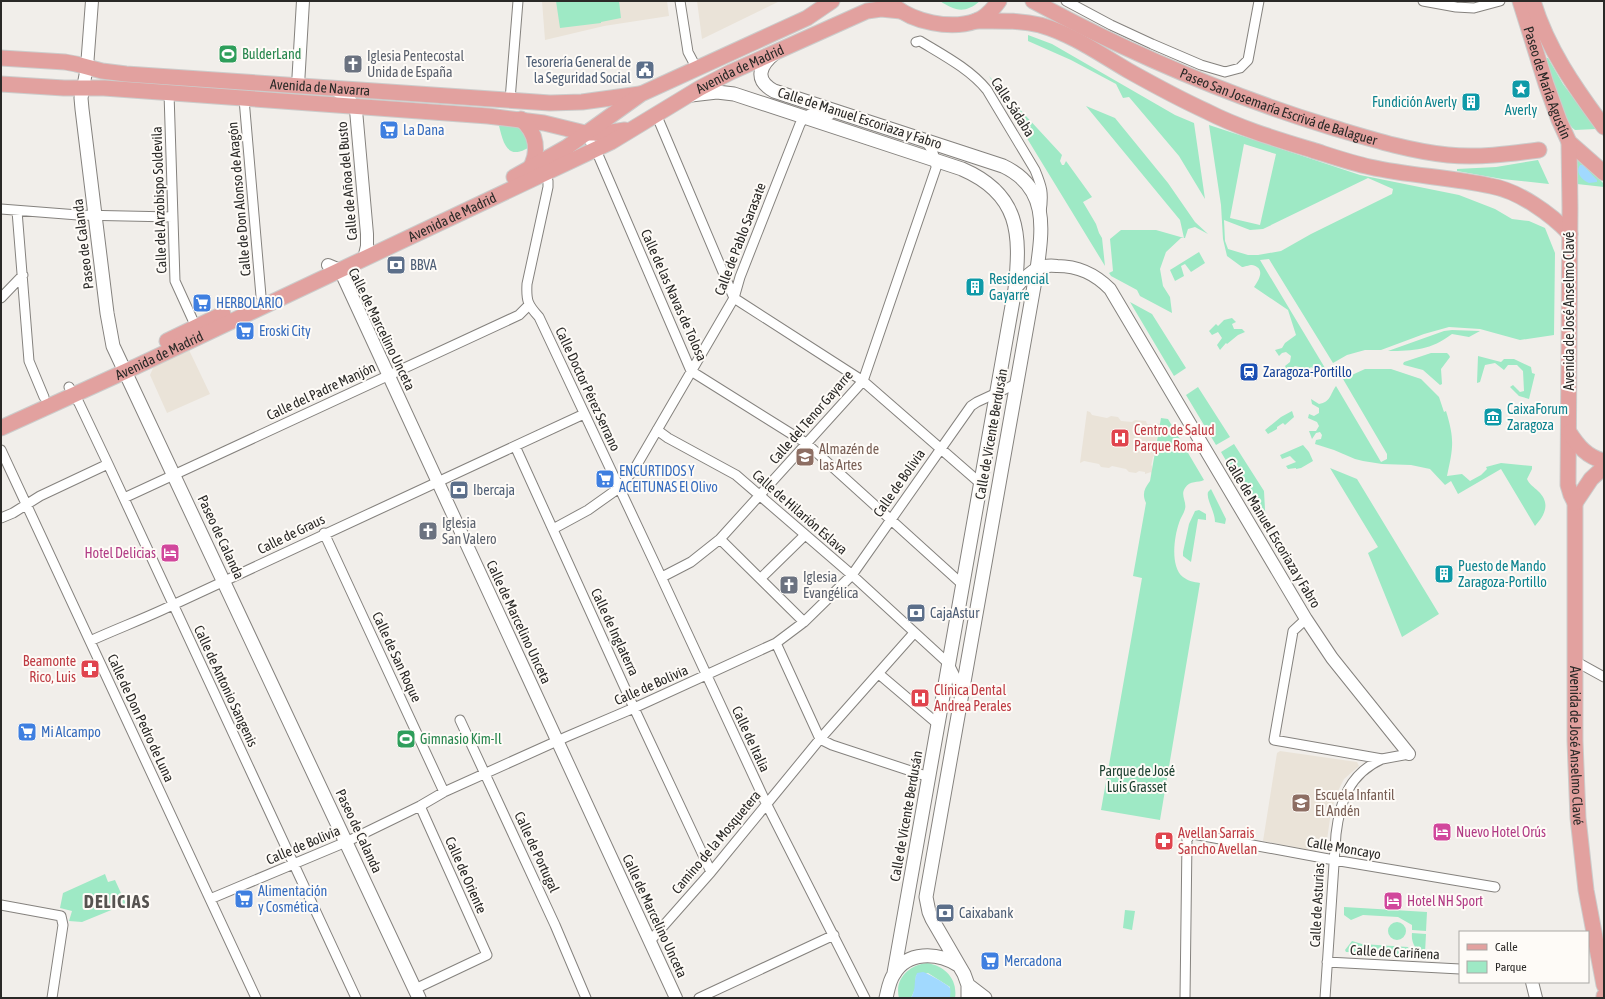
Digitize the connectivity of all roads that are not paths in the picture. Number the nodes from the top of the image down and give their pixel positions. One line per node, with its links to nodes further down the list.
1 (92, 1): 20 (street, Paseo de Calanda)
2 (303, 1): 23 (street)
3 (518, 1): 30 (street)
4 (680, 1): 21 (street)
5 (832, 1): 21 (main road, Avenida de Madrid)
6 (890, 1): 15 (main road)
7 (999, 1): 16 (main road)
8 (1033, 1): 42 (main road, Paseo San Josemaría Escrivá de Balaguer)
9 (1066, 1): 10 (street)
10 (1259, 1)
11 (1423, 1): 12 (street)
12 (1500, 1)
13 (1520, 1): 40 (main road, Paseo de María Agustín)
14 (1533, 1): 36 (main road, Paseo de María Agustín)
15 (901, 11): 16 (main road, Paseo San Josemaría Escrivá de Balaguer); 18 (main road, Avenida de Madrid)
16 (976, 22): 55 (main road, Paseo San Josemaría Escrivá de Balaguer)
17 (916, 42): 45 (street, Calle Sádaba)
18 (776, 52): 28 (main road, Avenida de Madrid); 34 (main road, Calle de Manuel Escoriaza y Fabro)
19 (1, 58): 20 (main road, Avenida de Navarra)
20 (87, 67): 23 (main road, Avenida de Navarra); 25 (street, Paseo de Calanda)
21 (697, 69): 27 (main road, Avenida de Madrid)
22 (1, 84): 25 (main road, Avenida de Navarra)
23 (298, 85): 24 (main road, Avenida de Navarra)
24 (332, 87): 30 (main road, Avenida de Navarra); 31 (street, Calle de Añoa del Busto)
25 (83, 88): 26 (main road, Avenida de Navarra); 53 (main road, Paseo de Calanda)
26 (170, 93): 29 (main road, Avenida de Navarra); 54 (street, Calle del Arzobispo Soldevila)
27 (641, 94): 30 (main road, Avenida de Navarra); 38 (main road, Avenida de Madrid)
28 (688, 95): 32 (main road, Avenida de Madrid); 33 (main road, Calle de Manuel Escoriaza y Fabro)
29 (244, 99): 31 (main road, Avenida de Navarra); 61 (street, Calle de Don Alonso de Aragón)
30 (510, 100)
31 (354, 106): 35 (main road, Avenida de Navarra); 56 (street, Calle de Añoa del Busto)
32 (656, 114): 37 (main road, Avenida de Madrid); 63 (street)
33 (804, 117): 34 (street); 43 (main road, Calle de Manuel Escoriaza y Fabro); 63 (street, Calle de Pablo Sarasate)
34 (855, 118): 39 (main road, Calle de Manuel Escoriaza y Fabro)
35 (521, 119): 38 (main road, Avenida de Navarra); 44 (main road)
36 (1604, 127)
37 (634, 128): 38 (main road, Avenida de Navarra); 41 (main road, Avenida de Madrid)
38 (585, 133): 41 (street, Calle de las Navas de Tolosa); 44 (main road, Avenida de Madrid)
39 (924, 141): 43 (street); 48 (main road, Calle de Manuel Escoriaza y Fabro)
40 (1569, 142): 47 (main road, Paseo de María Agustín); 55 (main road, Avenida de José Anselmo Clavé)
41 (595, 149): 46 (main road, Avenida de Madrid); 67 (street, Calle de las Navas de Tolosa)
42 (1538, 150)
43 (936, 160): 49 (main road, Calle de Manuel Escoriaza y Fabro); 69 (street, Calle del Tenor Gayarre)
44 (529, 170): 46 (main road); 56 (main road, Avenida de Madrid)
45 (1036, 172): 48 (street); 52 (street, Calle Sádaba)
46 (545, 173): 56 (main road, Avenida de Madrid); 64 (street)
47 (1604, 173)
48 (1026, 182): 52 (main road, Calle de Vicente Berdusán)
49 (1008, 207): 60 (main road, Calle de Vicente Berdusán)
50 (1, 209): 51 (street)
51 (17, 211): 53 (street); 59 (street)
52 (1041, 214): 58 (main road, Calle de Vicente Berdusán)
53 (96, 215): 54 (street); 66 (main road, Paseo de Calanda)
54 (173, 217): 65 (street, Calle del Arzobispo Soldevila)
55 (1570, 234): 78 (main road, Avenida de José Anselmo Clavé)
56 (365, 252): 57 (main road, Avenida de Madrid)
57 (334, 268): 61 (main road, Avenida de Madrid); 66 (main road, Avenida de Madrid); 68 (street, Calle de Marcelino Unceta)
58 (1037, 269): 60 (street); 70 (main road, Calle de Vicente Berdusán); 106 (street, Calle de Manuel Escoriaza y Fabro)
59 (23, 275): 62 (street); 73 (street)
60 (1015, 289): 72 (main road, Calle de Vicente Berdusán)
61 (261, 296): 65 (main road, Avenida de Madrid)
62 (1, 298)
63 (734, 298): 67 (street, Calle de Pablo Sarasate); 69 (street)
64 (528, 306): 68 (street, Calle del Padre Manjón); 74 (street, Calle Doctor Pérez Serrano)
65 (196, 326): 66 (main road, Avenida de Madrid)
66 (124, 367): 71 (main road, Avenida de Madrid); 86 (main road, Paseo de Calanda)
67 (691, 371): 77 (street, Calle de Pablo Sarasate); 79 (street, Calle de las Navas de Tolosa)
68 (388, 375): 86 (street, Calle del Padre Manjón); 87 (street, Calle de Marcelino Unceta)
69 (863, 381): 79 (street, Calle del Tenor Gayarre); 81 (street)
70 (1016, 384): 72 (street, Calle de Bolivia); 116 (main road, Calle de Vicente Berdusán)
71 (72, 390): 73 (main road, Avenida de Madrid); 76 (main road, Avenida de Madrid); 84 (street, Calle de Antonio Sangenis)
72 (996, 393): 81 (street, Calle de Bolivia); 88 (main road, Calle de Vicente Berdusán)
73 (44, 397): 75 (main road, Avenida de Madrid)
74 (584, 414): 80 (street, Calle de Graus); 89 (street, Calle Doctor Pérez Serrano)
75 (1, 417)
76 (1, 428)
77 (657, 430): 89 (street, Calle de Pablo Sarasate); 90 (street, Calle de Hilarión Eslava)
78 (1569, 432): 83 (main road); 92 (main road, Avenida de José Anselmo Clavé)
79 (806, 443): 90 (street, Calle del Tenor Gayarre); 95 (street, Calle de las Navas de Tolosa)
80 (515, 446): 87 (street, Calle de Graus); 96 (street, Calle de Inglaterra)
81 (940, 448): 88 (street); 95 (street, Calle de Bolivia)
82 (1, 450): 93 (street, Calle de Don Pedro de Luna)
83 (1604, 462)
84 (108, 464): 91 (street, Calle de Antonio Sangenis); 93 (street)
85 (1604, 467): 92 (main road)
86 (174, 474): 91 (street, Calle del Padre Manjón); 103 (main road, Paseo de Calanda)
87 (438, 482): 97 (street, Calle de Graus); 121 (street, Calle de Marcelino Unceta)
88 (980, 483): 104 (main road, Calle de Vicente Berdusán)
89 (619, 488): 96 (street, Calle de Pablo Sarasate); 101 (street, Calle de Italia)
90 (760, 496): 98 (street, Calle de Hilarión Eslava); 99 (street, Calle del Tenor Gayarre)
91 (124, 498): 105 (street, Calle de Antonio Sangenis)
92 (1575, 503): 111 (main road, Avenida de José Anselmo Clavé)
93 (26, 504): 94 (street); 109 (street, Calle de Don Pedro de Luna)
94 (1, 518)
95 (890, 520): 100 (street, Calle de Bolivia); 104 (street, Calle de las Navas de Tolosa)
96 (553, 529): 117 (street, Calle de Inglaterra)
97 (324, 534): 103 (street, Calle de Graus); 126 (street, Calle de San Roque)
98 (805, 534): 100 (street, Calle de Hilarión Eslava); 102 (street)
99 (720, 539): 101 (street, Calle del Tenor Gayarre); 102 (street)
100 (852, 575): 107 (street, Calle de Bolivia); 108 (street, Calle de Hilarión Eslava)
101 (662, 577): 114 (street, Calle de Italia)
102 (761, 578): 107 (street)
103 (224, 581): 105 (street, Calle de Graus); 129 (main road, Paseo de Calanda)
104 (963, 586): 112 (main road, Calle de Vicente Berdusán)
105 (173, 604): 109 (street, Calle de Graus); 131 (street, Calle de Antonio Sangenis)
106 (1306, 619): 122 (street, Calle de Manuel Escoriaza y Fabro); 123 (street)
107 (804, 622): 110 (street, Calle de Bolivia)
108 (914, 633): 112 (street, Calle de Hilarión Eslava); 113 (street, Camino de la Mosquetera)
109 (90, 641): 134 (street, Calle de Don Pedro de Luna)
110 (776, 643): 114 (street, Calle de Bolivia); 120 (street)
111 (1575, 661): 115 (street); 144 (main road, Avenida de José Anselmo Clavé)
112 (949, 664): 116 (street, Calle de Vicente Berdusán); 119 (main road, Calle de Vicente Berdusán)
113 (879, 674): 119 (street); 120 (street, Camino de la Mosquetera)
114 (706, 675): 117 (street, Calle de Bolivia); 127 (street, Calle de Italia)
115 (1604, 677)
116 (961, 696): 139 (main road, Calle de Vicente Berdusán)
117 (634, 708): 121 (street, Calle de Bolivia); 132 (street, Calle de Inglaterra)
118 (460, 720): 124 (street, Calle de Portugal)
119 (938, 725): 125 (main road, Calle de Vicente Berdusán)
120 (820, 739): 125 (street); 127 (street, Camino de la Mosquetera)
121 (557, 741): 124 (street, Calle de Bolivia); 137 (street, Calle de Marcelino Unceta)
122 (1409, 754): 123 (street)
123 (1382, 759): 130 (street, Calle de Asturias)
124 (485, 774): 126 (street, Calle de Bolivia); 149 (street, Calle de Portugal)
125 (929, 777): 141 (main road, Calle de Vicente Berdusán)
126 (444, 792): 128 (street, Calle de Bolivia)
127 (766, 803): 132 (street, Camino de la Mosquetera); 136 (street, Calle de Italia)
128 (420, 806): 129 (street, Calle de Bolivia); 145 (street, Calle de Oriente)
129 (346, 842): 131 (street, Calle de Bolivia); 145 (main road, Paseo de Calanda)
130 (1334, 860): 133 (street, Calle Moncayo); 138 (street, Calle de Asturias); 156 (street, Calle Moncayo)
131 (294, 864): 134 (street, Calle de Bolivia); 148 (street, Calle de Antonio Sangenis)
132 (711, 872): 137 (street, Camino de la Mosquetera)
133 (1495, 887)
134 (210, 899): 147 (street, Calle de Don Pedro de Luna)
135 (1, 905): 146 (street)
136 (834, 935): 151 (street); 152 (street, Calle de Italia)
137 (650, 941): 150 (street, Calle de Marcelino Unceta)
138 (1327, 962): 140 (street, Calle de Cariñena); 157 (street, Calle de Asturias)
139 (958, 965): 141 (main road); 143 (main road)
140 (1459, 969)
141 (894, 973): 153 (main road, Calle de Vicente Berdusán)
142 (1532, 983): 158 (street)
143 (968, 985): 154 (main road); 155 (main road)
144 (1604, 985)
145 (417, 994)
146 (52, 998)
147 (256, 998)
148 (356, 998)
149 (586, 998)
150 (676, 998)
151 (699, 998)
152 (865, 998)
153 (886, 998)
154 (968, 998)
155 (985, 998)
156 (1185, 998)
157 (1325, 998)
158 (1536, 998)

